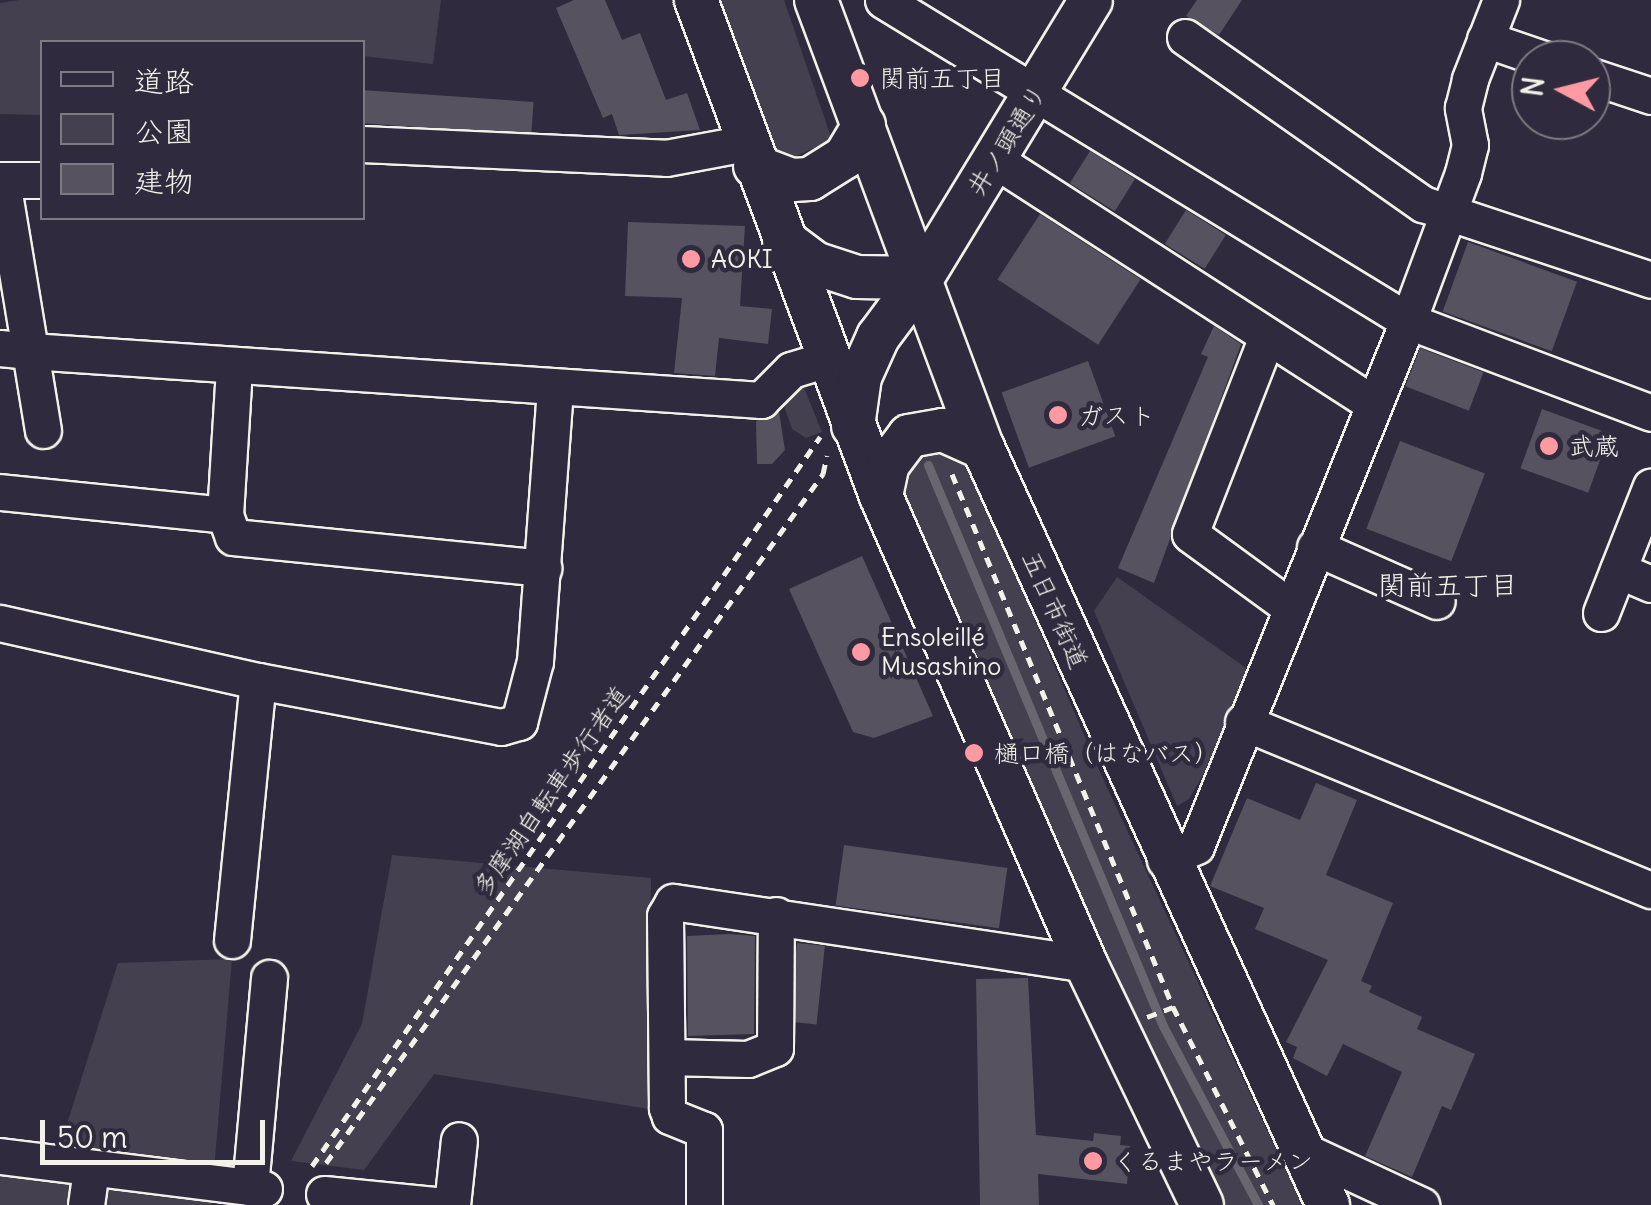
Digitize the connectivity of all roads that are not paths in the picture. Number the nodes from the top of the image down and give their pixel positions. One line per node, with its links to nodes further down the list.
1 (696, 0): 14 (main road)
2 (816, 0): 12 (main road, 五日市街道)
3 (883, 0): 10 (street)
4 (1091, 0): 10 (main road, 井ノ頭通り)
5 (1501, 0): 7 (street)
6 (1184, 38): 18 (street)
7 (1485, 39): 8 (street); 18 (street)
8 (1511, 48)
9 (1611, 83): 11 (street)
10 (1036, 92): 15 (main road, 井ノ頭通り); 22 (street)
11 (1651, 96)
12 (864, 125): 14 (main road); 20 (main road, 五日市街道)
13 (365, 144): 14 (street)
14 (751, 155): 19 (main road)
15 (995, 160): 20 (main road, 井ノ頭通り); 23 (street)
16 (40, 180): 17 (street)
17 (1, 181): 24 (street)
18 (1449, 213): 21 (street); 22 (street)
19 (784, 240): 20 (main road); 27 (main road)
20 (922, 278): 27 (main road, 井ノ頭通り); 31 (main road, 五日市街道)
21 (1651, 280)
22 (1408, 320): 28 (street); 29 (street)
23 (1266, 340): 28 (street); 41 (street)
24 (15, 350): 25 (street); 30 (street)
25 (234, 368): 26 (street); 35 (street)
26 (555, 386): 27 (street); 37 (street)
27 (840, 393): 34 (main road)
28 (1374, 404): 36 (street)
29 (1651, 413)
30 (43, 430)
31 (983, 448): 34 (main road); 46 (main road, 五日市街道)
32 (1651, 486): 38 (street)
33 (0, 492): 35 (street)
34 (881, 496): 50 (main road)
35 (225, 515): 37 (street)
36 (1315, 547): 40 (street); 41 (street)
37 (543, 568): 44 (street)
38 (1618, 570): 39 (street); 42 (street)
39 (1651, 584)
40 (1437, 602)
41 (1290, 607): 45 (street)
42 (1601, 613)
43 (0, 623): 44 (street)
44 (258, 682): 49 (street)
45 (1243, 722): 46 (street); 47 (street)
46 (1165, 860): 54 (main road, 五日市街道)
47 (1651, 890)
48 (776, 915): 50 (street); 52 (street); 52 (street)
49 (232, 940)
50 (1086, 964): 62 (main road)
51 (269, 978): 56 (street)
52 (667, 1057): 61 (street)
53 (459, 1140): 60 (street)
54 (1298, 1148): 63 (main road, 五日市街道); 64 (street)
55 (0, 1156): 56 (street)
56 (90, 1168): 58 (street)
57 (315, 1182): 59 (street)
58 (86, 1205)
59 (434, 1205)
60 (452, 1205)
61 (704, 1205)
62 (1202, 1205)
63 (1328, 1205)
64 (1422, 1205)

